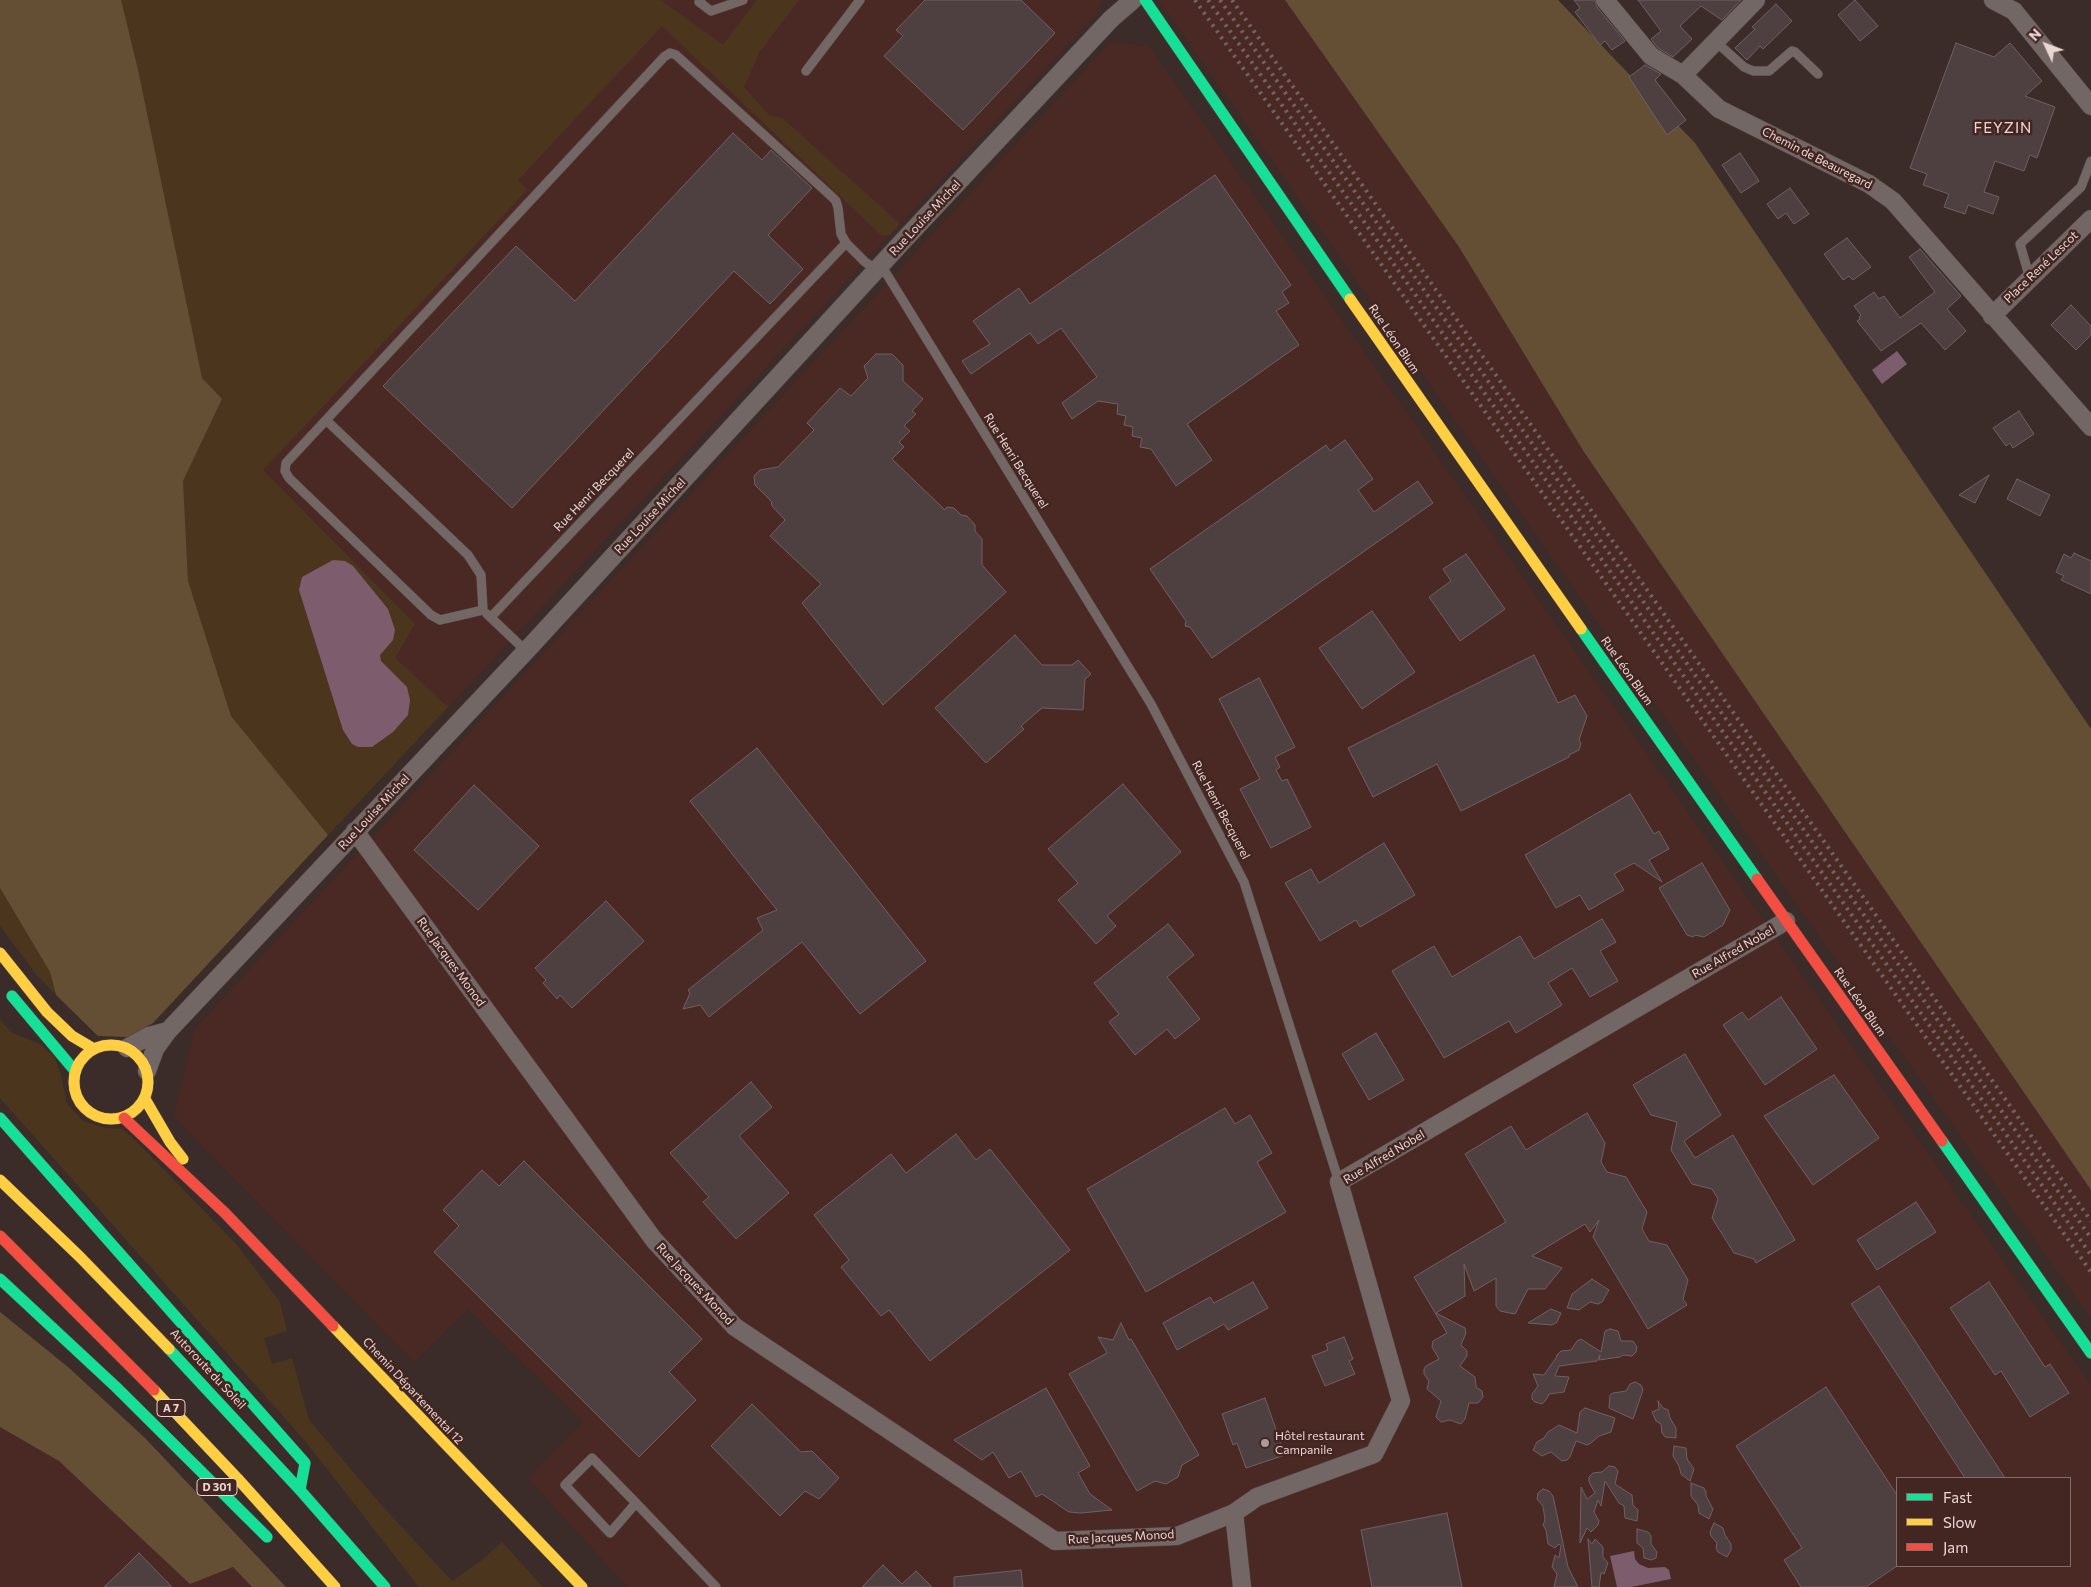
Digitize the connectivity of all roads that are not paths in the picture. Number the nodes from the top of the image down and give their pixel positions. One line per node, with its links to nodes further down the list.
1 (700, 0): 2 (lane)
2 (743, 0)
3 (860, 0): 10 (lane)
4 (1133, 0): 17 (street, Rue Louise Michel)
5 (1145, 0): 26 (main road, Rue Léon Blum)
6 (1605, 0): 12 (street, Chemin de Beauregard)
7 (1756, 0): 9 (street)
8 (1993, 0): 13 (street)
9 (1715, 41): 11 (lane); 12 (street)
10 (806, 71)
11 (1818, 74)
12 (1683, 75): 19 (street, Chemin de Beauregard)
13 (2091, 106)
14 (2091, 161): 18 (lane)
15 (2091, 219): 18 (street, Place René Lescot)
16 (846, 243): 17 (lane, Rue Henri Becquerel); 20 (lane); 23 (lane, Rue Henri Becquerel)
17 (876, 270): 24 (street, Rue Louise Michel); 38 (lane, Rue Henri Becquerel)
18 (2030, 279): 19 (street, Place René Lescot)
19 (1992, 316): 21 (street, Chemin de Beauregard)
20 (326, 420): 22 (lane); 22 (lane)
21 (2091, 427)
22 (483, 610): 23 (lane)
23 (491, 617): 24 (lane)
24 (526, 651): 25 (street, Rue Louise Michel)
25 (355, 831): 29 (street, Rue Louise Michel); 45 (street, Rue Jacques Monod)
26 (1786, 921): 38 (street, Rue Alfred Nobel); 42 (main road, Rue Léon Blum)
27 (0, 953): 31 (main road)
28 (4, 985): 33 (main road)
29 (168, 1031): 30 (street, Rue Louise Michel); 32 (street, Rue Louise Michel)
30 (127, 1048): 31 (main road); 32 (main road)
31 (94, 1049): 33 (main road)
32 (147, 1071): 34 (main road)
33 (75, 1072): 36 (main road)
34 (145, 1099): 36 (main road); 39 (main road)
35 (0, 1118): 43 (main road)
36 (124, 1118): 39 (main road)
37 (0, 1180): 43 (main road, Autoroute du Soleil)
38 (1339, 1182): 45 (street, Rue Alfred Nobel)
39 (224, 1213): 50 (main road, Chemin Départemental 12)
40 (0, 1236): 48 (main road, A 7)
41 (0, 1280): 46 (main road, D 301)
42 (2091, 1353)
43 (300, 1490): 49 (main road, Autoroute du Soleil)
44 (636, 1503): 44 (lane); 51 (lane)
45 (1234, 1513): 47 (street)
46 (279, 1548)
47 (1241, 1583)
48 (335, 1587)
49 (384, 1587)
50 (582, 1587)
51 (716, 1587)

